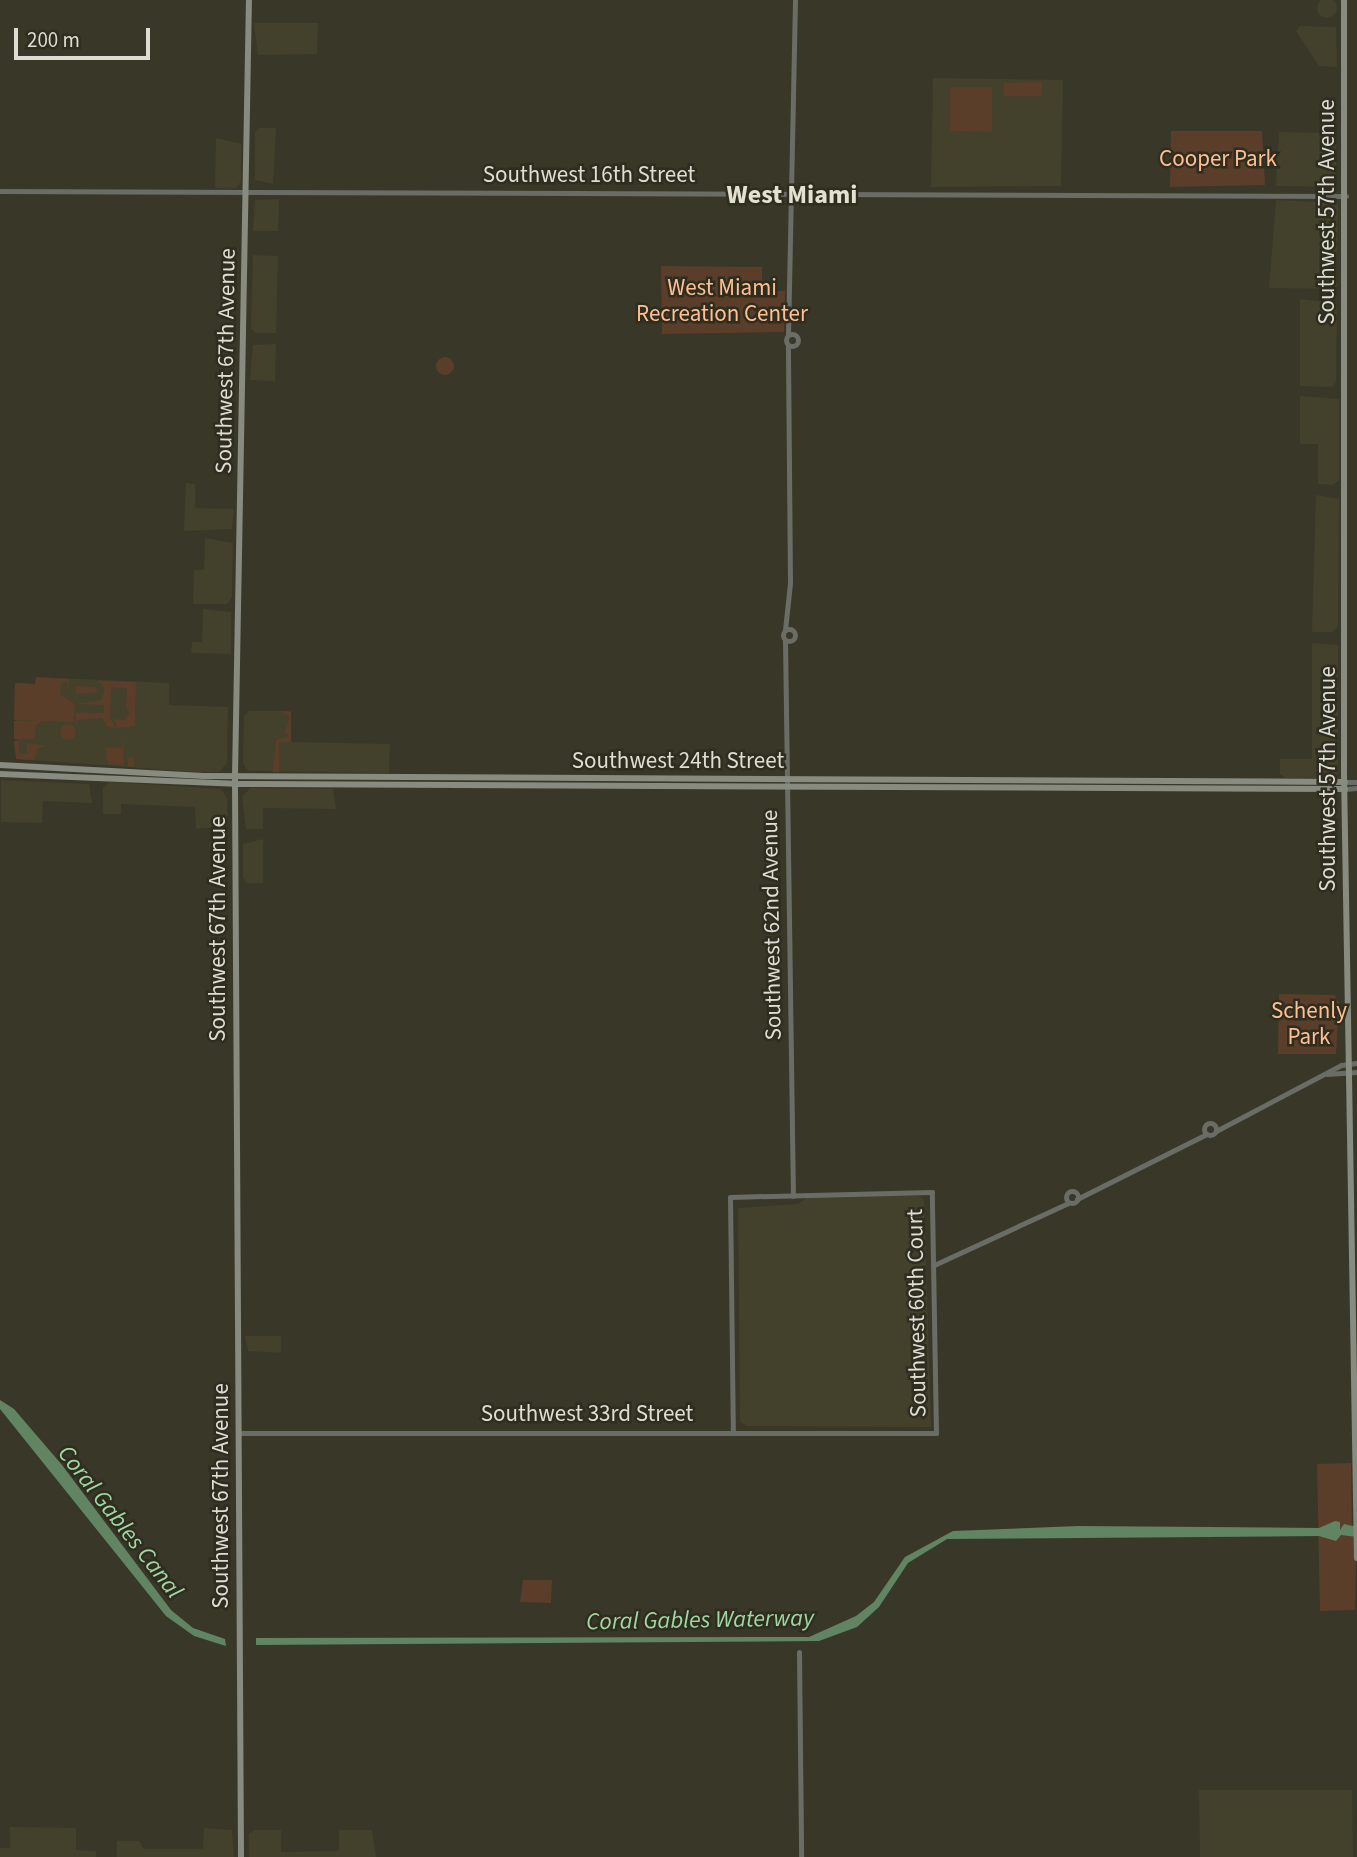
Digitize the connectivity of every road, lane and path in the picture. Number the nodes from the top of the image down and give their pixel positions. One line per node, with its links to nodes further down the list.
1 (250, 0): 5 (main road, Southwest 67th Avenue)
2 (795, 0): 6 (street)
3 (1344, 0): 7 (main road, Southwest 57th Avenue)
4 (0, 191): 5 (street, Southwest 16th Street)
5 (247, 192): 6 (street, Southwest 16th Street); 19 (main road, Southwest 67th Avenue)
6 (793, 194): 7 (street, Southwest 16th Street); 8 (street)
7 (1346, 197): 22 (main road, Southwest 57th Avenue)
8 (792, 320): 9 (street); 10 (street)
9 (788, 335): 10 (street); 12 (street)
10 (795, 335): 11 (street)
11 (796, 345): 12 (street); 13 (street)
12 (788, 346): 13 (street)
13 (791, 362): 14 (street)
14 (788, 630): 15 (street); 15 (street)
15 (789, 640): 21 (street, Southwest 62nd Avenue)
16 (0, 765): 18 (main road, Southwest 24th Street)
17 (0, 774): 18 (main road, Southwest 24th Street)
18 (166, 778): 19 (main road, Southwest 24th Street)
19 (235, 780): 21 (main road, Southwest 24th Street); 38 (main road, Southwest 67th Avenue)
20 (1357, 782): 22 (street, Southwest 24th Street)
21 (787, 783): 22 (main road, Southwest 24th Street); 33 (street, Southwest 62nd Avenue)
22 (1345, 786): 23 (street, Southwest 24th Street); 24 (main road, Southwest 57th Avenue)
23 (1357, 788)
24 (1353, 1063): 25 (main road, Southwest 57th Avenue); 26 (street)
25 (1353, 1072): 26 (street); 40 (main road, Southwest 57th Avenue)
26 (1326, 1074): 27 (street)
27 (1226, 1123): 28 (street); 29 (street)
28 (1214, 1124): 29 (street); 30 (street)
29 (1216, 1131): 30 (street)
30 (1206, 1133): 31 (street)
31 (1090, 1190): 32 (street); 34 (street)
32 (1077, 1191): 34 (street); 35 (street)
33 (793, 1195): 36 (street, Southwest 60th Court); 37 (street)
34 (1077, 1199): 35 (street)
35 (1066, 1201): 36 (street)
36 (934, 1265): 39 (street, Southwest 60th Court)
37 (733, 1432): 38 (street, Southwest 33rd Street); 39 (street, Southwest 33rd Street)
38 (239, 1433): 44 (main road, Southwest 67th Avenue)
39 (936, 1433)
40 (1356, 1525): 41 (main road, Southwest 57th Avenue)
41 (1356, 1539): 42 (main road, Southwest 57th Avenue)
42 (1357, 1558)
43 (799, 1653): 45 (street)
44 (242, 1857)
45 (801, 1857)

